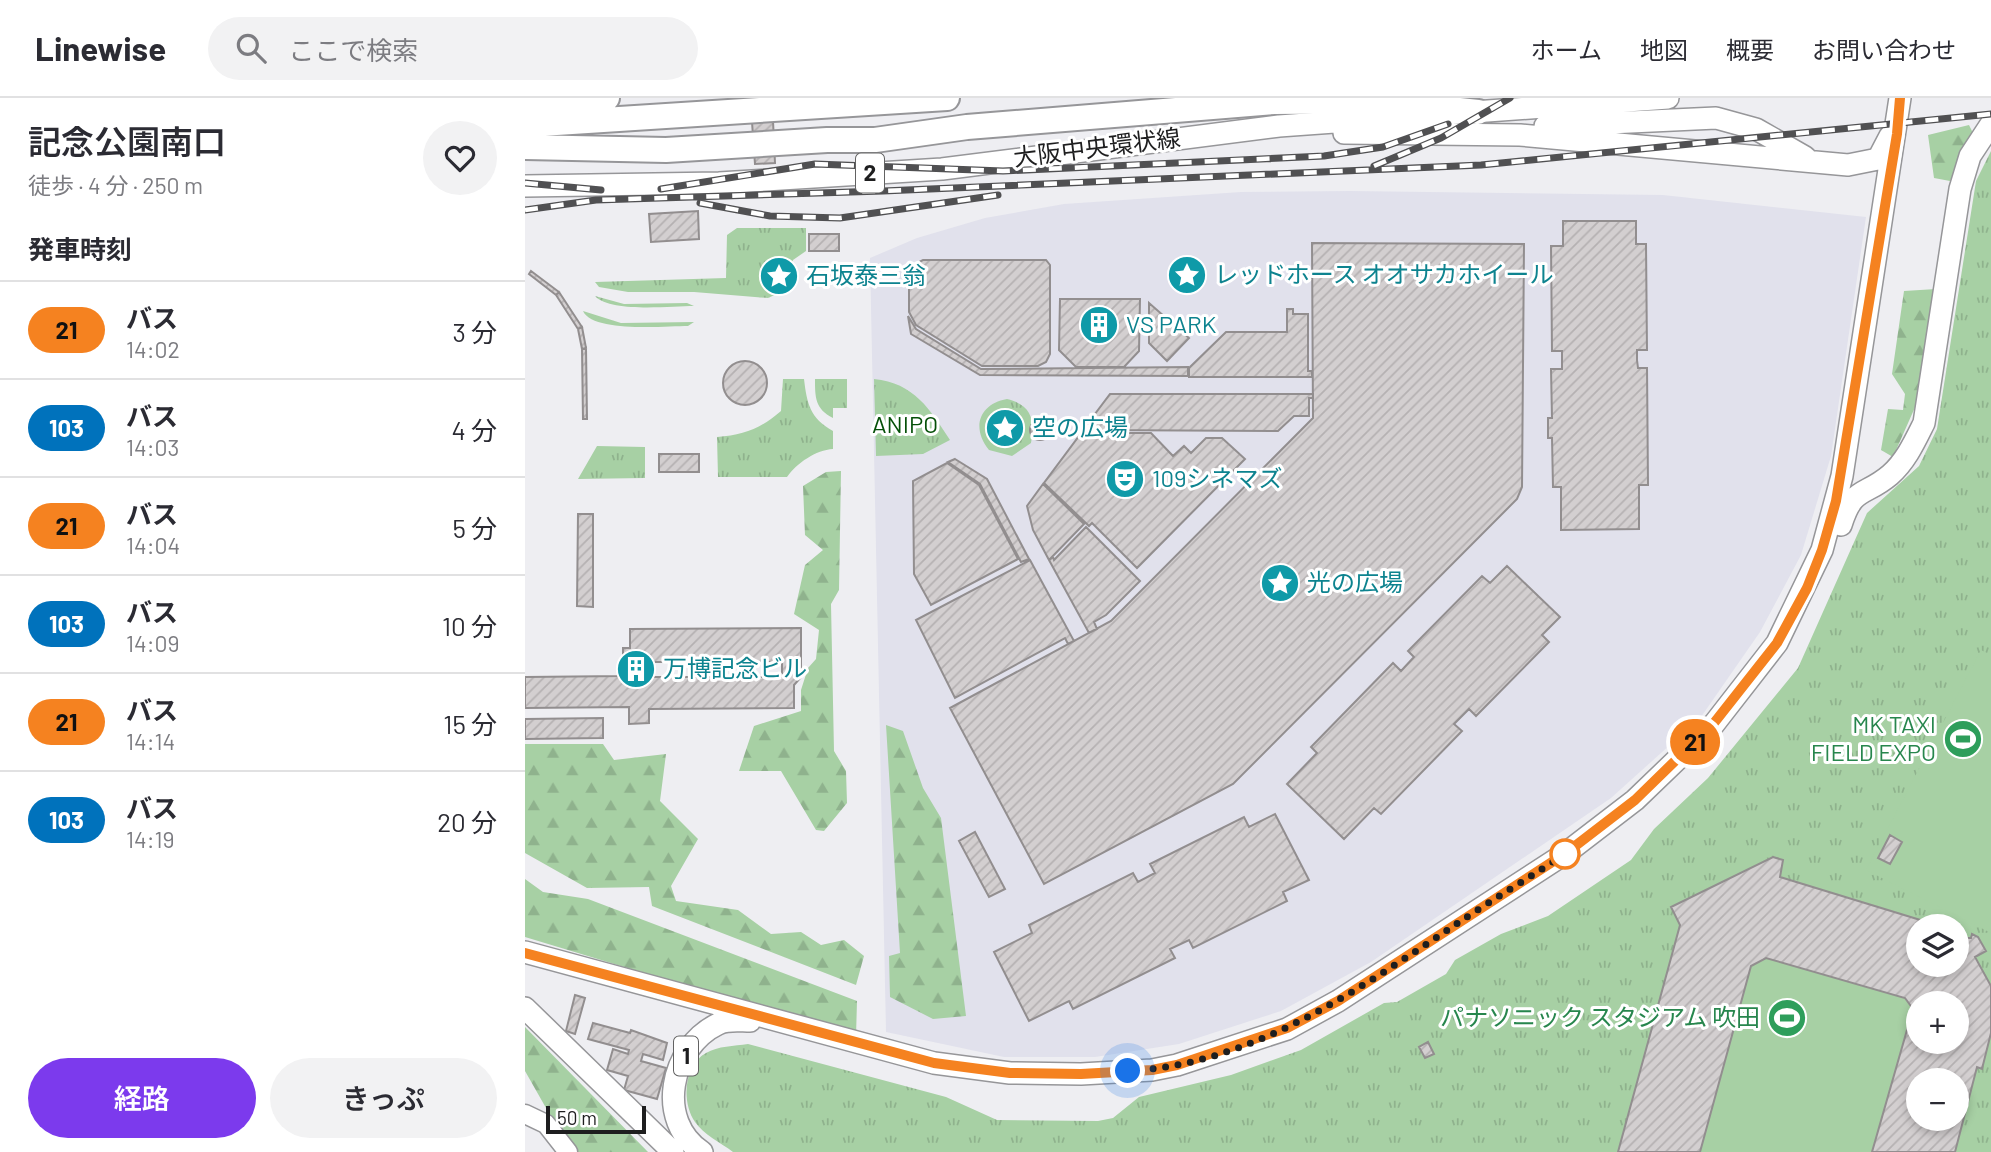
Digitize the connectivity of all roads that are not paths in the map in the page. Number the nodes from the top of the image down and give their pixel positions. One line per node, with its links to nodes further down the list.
1 (607, 98): 5 (highway)
2 (947, 98): 8 (highway)
3 (1668, 98): 6 (main road, 大阪中央環状線 / 2)
4 (1900, 98): 9 (main road, 1)
5 (525, 101)
6 (1478, 112): 10 (main road, 大阪中央環状線 / 2); 11 (highway); 12 (main road)
7 (1991, 124): 14 (main road)
8 (525, 125)
9 (1896, 125): 12 (main road); 14 (main road, 1)
10 (1214, 133): 12 (main road); 13 (main road, 大阪中央環状線 / 2)
11 (525, 147)
12 (1823, 163)
13 (525, 187)
14 (1822, 550): 17 (main road, 1)
15 (525, 953): 17 (main road, 1)
16 (525, 1008): 20 (main road)
17 (781, 1022): 21 (main road, 1)
18 (525, 1114): 19 (street)
19 (568, 1152)
20 (673, 1152)
21 (702, 1152)

